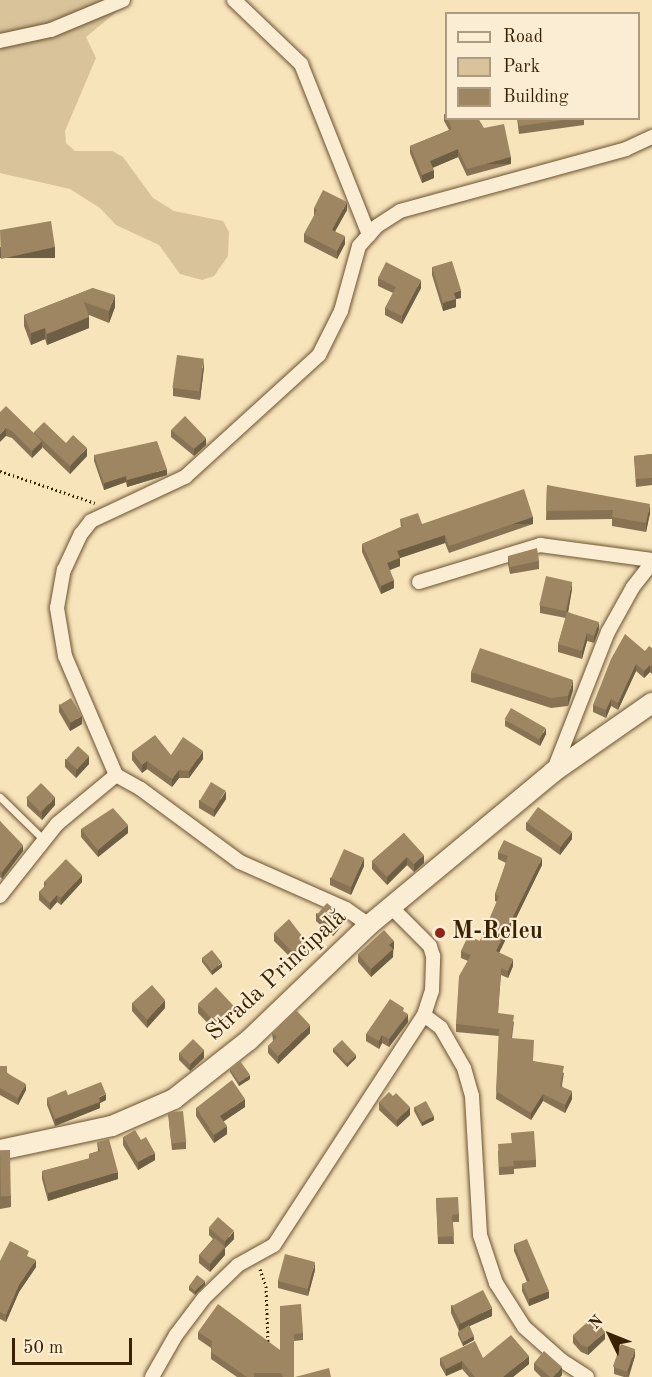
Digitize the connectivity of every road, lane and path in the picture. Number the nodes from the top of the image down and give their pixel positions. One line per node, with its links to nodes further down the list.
1 (123, 0): 3 (street)
2 (234, 0): 5 (street)
3 (0, 41)
4 (652, 137): 5 (street)
5 (369, 235): 7 (street)
6 (0, 471): 7 (path)
7 (117, 510): 12 (street)
8 (652, 562): 9 (street, Strada Principală); 11 (street, Strada Principală)
9 (419, 582)
10 (652, 703): 11 (street, Strada Principală)
11 (553, 772): 16 (street, Strada Principală)
12 (116, 775): 14 (street); 17 (street)
13 (0, 797): 14 (lane)
14 (45, 841): 15 (street)
15 (0, 896)
16 (392, 908): 17 (street, Strada Principală); 18 (street)
17 (369, 925): 19 (street, Strada Principală)
18 (424, 1015): 20 (street); 23 (street)
19 (0, 1150)
20 (254, 1255): 21 (path); 22 (street)
21 (267, 1354)
22 (152, 1377)
23 (587, 1377)

